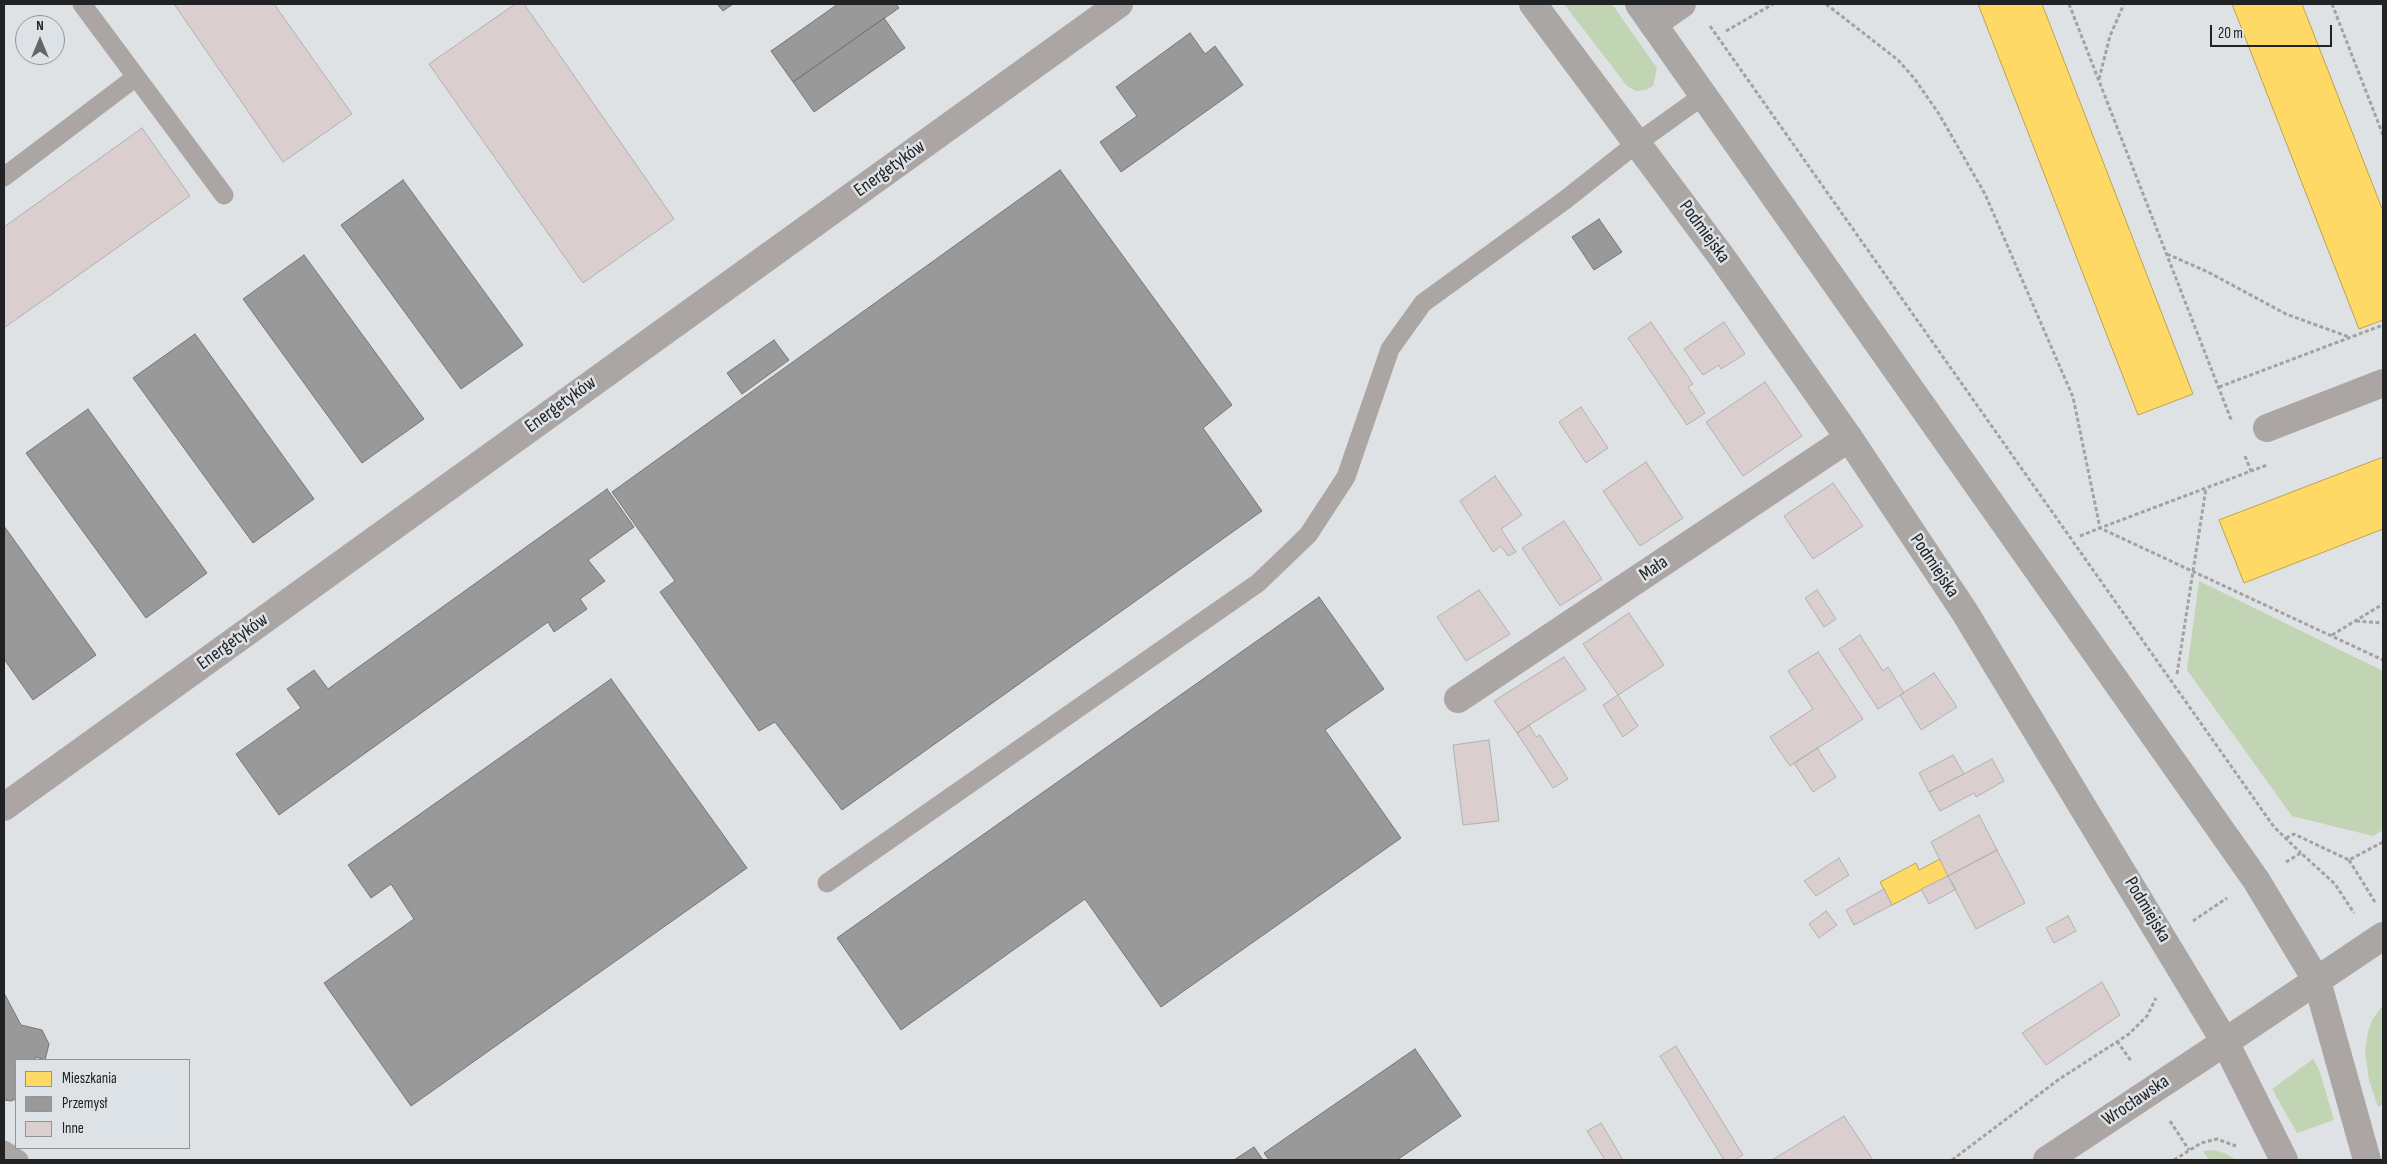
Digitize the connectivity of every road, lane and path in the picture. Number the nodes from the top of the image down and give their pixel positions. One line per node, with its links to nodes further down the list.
1 (82, 4): 15 (lane)
2 (1119, 4): 44 (street, Energetyków)
3 (1533, 4): 19 (main road, Podmiejska)
4 (1682, 4): 12 (street)
5 (1773, 4): 14 (path)
6 (1826, 4): 34 (path)
7 (2069, 4): 16 (path)
8 (2124, 4): 16 (path)
9 (2332, 4): 11 (path)
10 (2339, 4): 11 (path)
11 (2334, 9): 18 (path)
12 (1646, 14): 17 (main road)
13 (1706, 20): 45 (path)
14 (1726, 32)
15 (136, 77): 20 (lane); 21 (lane)
16 (2099, 80): 22 (path)
17 (1704, 95): 19 (lane); 52 (main road)
18 (2383, 135)
19 (1637, 143): 29 (main road, Podmiejska); 49 (lane)
20 (4, 177)
21 (224, 195)
22 (2167, 254): 24 (path); 26 (path)
23 (2383, 324): 24 (path)
24 (2350, 337): 26 (path)
25 (2383, 384): 28 (street)
26 (2219, 388): 27 (path)
27 (2233, 424)
28 (2267, 428)
29 (1850, 438): 43 (street, Mała); 55 (main road, Podmiejska)
30 (2244, 452): 32 (path)
31 (2268, 464): 32 (path)
32 (2251, 471): 33 (path)
33 (2206, 488): 34 (path); 36 (path)
34 (2100, 528): 35 (path); 36 (path)
35 (2080, 536)
36 (2193, 570): 40 (path); 42 (path)
37 (2383, 604): 38 (path)
38 (2356, 621): 39 (path); 40 (path)
39 (2383, 623)
40 (2331, 635): 41 (path)
41 (2383, 660)
42 (2177, 674)
43 (1458, 699)
44 (4, 807)
45 (2286, 838): 47 (path); 48 (path)
46 (2383, 842): 48 (path)
47 (2301, 853)
48 (2349, 860): 50 (path)
49 (827, 883)
50 (2378, 907)
51 (2383, 936): 52 (main road)
52 (2317, 981): 55 (main road); 66 (street)
53 (2156, 990): 54 (path)
54 (2117, 1041): 56 (path); 63 (path)
55 (2225, 1042): 60 (street, Podmiejska); 64 (street, Wrocławska)
56 (2120, 1046)
57 (2186, 1145): 59 (path)
58 (4, 1150): 62 (lane)
59 (2189, 1150): 61 (path); 65 (path)
60 (2281, 1155): 61 (path)
61 (2250, 1159)
62 (19, 1160)
63 (1952, 1160)
64 (2047, 1160)
65 (2174, 1160)
66 (2367, 1160)

